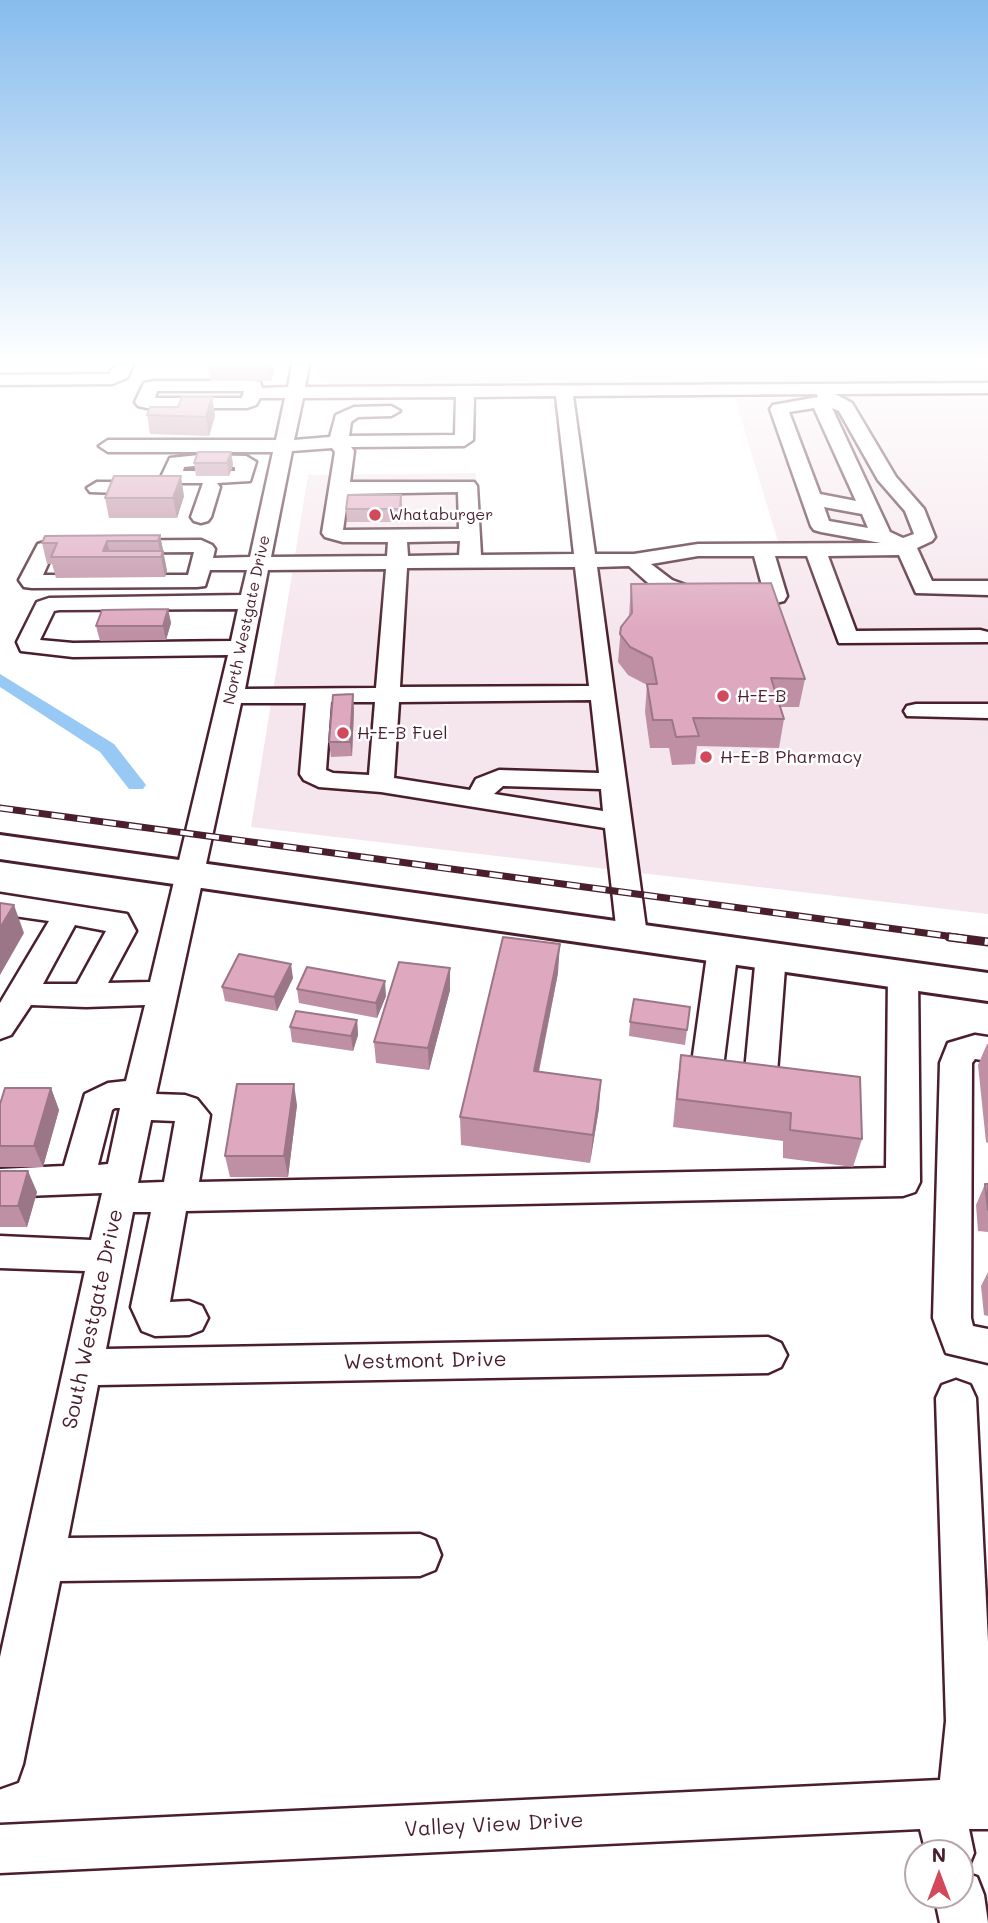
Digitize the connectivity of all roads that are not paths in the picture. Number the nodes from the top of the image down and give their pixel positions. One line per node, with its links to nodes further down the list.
1 (190, 455): 13 (street)
2 (210, 455): 13 (street)
3 (250, 455): 14 (street)
4 (283, 455): 14 (street, North Westgate Drive)
5 (325, 455): 14 (street)
6 (343, 455): 19 (street)
7 (405, 455): 15 (street)
8 (465, 455): 16 (street)
9 (566, 455): 29 (street)
10 (795, 455): 20 (street)
11 (845, 455): 21 (street)
12 (873, 455): 26 (street)
13 (197, 461): 14 (street)
14 (280, 467): 17 (street); 33 (street, North Westgate Drive)
15 (442, 469): 16 (street); 19 (street)
16 (467, 486): 23 (street)
17 (210, 487): 18 (street); 22 (street)
18 (97, 488)
19 (339, 488): 24 (street)
20 (811, 499): 21 (street); 25 (street)
21 (870, 509): 25 (street)
22 (201, 517)
23 (470, 535): 24 (street); 31 (street)
24 (399, 536): 32 (street)
25 (883, 536): 26 (street)
26 (906, 547): 28 (street); 35 (street)
27 (762, 550): 28 (street); 30 (street); 36 (street)
28 (815, 550): 39 (street)
29 (585, 560): 30 (street); 31 (street); 41 (street)
30 (634, 560): 36 (street)
31 (470, 561): 32 (street)
32 (397, 562): 33 (street); 42 (street)
33 (259, 564): 34 (street); 37 (street, North Westgate Drive)
34 (197, 582): 34 (street); 37 (street); 40 (street)
35 (988, 588)
36 (776, 596): 38 (street)
37 (251, 602): 40 (street, North Westgate Drive)
38 (783, 618)
39 (980, 637)
40 (242, 648): 43 (street, North Westgate Drive)
41 (602, 693): 42 (street); 47 (street)
42 (387, 695): 44 (street); 48 (street)
43 (232, 696): 44 (street); 52 (street, North Westgate Drive)
44 (319, 696): 48 (street)
45 (916, 711): 46 (street)
46 (988, 711)
47 (614, 781): 49 (street); 50 (street)
48 (381, 784): 49 (street)
49 (478, 800): 50 (street)
50 (619, 822): 55 (street)
51 (0, 847): 52 (main road)
52 (189, 873): 55 (main road); 61 (street, South Westgate Drive)
53 (0, 904): 54 (street)
54 (68, 914): 60 (street); 62 (street)
55 (632, 935): 56 (main road)
56 (723, 948): 57 (main road); 57 (street)
57 (771, 956): 58 (main road)
58 (903, 975): 59 (main road); 69 (street)
59 (988, 987)
60 (23, 992): 62 (street); 63 (street)
61 (162, 993): 62 (street); 65 (street, South Westgate Drive)
62 (86, 996)
63 (0, 1027)
64 (988, 1049): 72 (street)
65 (139, 1100): 66 (street); 68 (street, South Westgate Drive); 69 (street)
66 (84, 1180): 67 (street); 68 (street)
67 (0, 1182)
68 (120, 1188): 69 (street); 71 (street, South Westgate Drive)
69 (175, 1198): 74 (street)
70 (0, 1252): 71 (street)
71 (106, 1256): 75 (street, South Westgate Drive)
72 (988, 1346)
73 (768, 1355): 74 (street, Westmont Drive)
74 (155, 1366): 75 (street, Westmont Drive)
75 (83, 1367): 78 (street, South Westgate Drive)
76 (957, 1398): 79 (street)
77 (420, 1555): 78 (street)
78 (42, 1560): 80 (street, South Westgate Drive)
79 (978, 1721): 81 (street)
80 (2, 1743)
81 (963, 1805): 82 (street); 83 (street, Valley View Drive)
82 (954, 1839)
83 (0, 1849)

